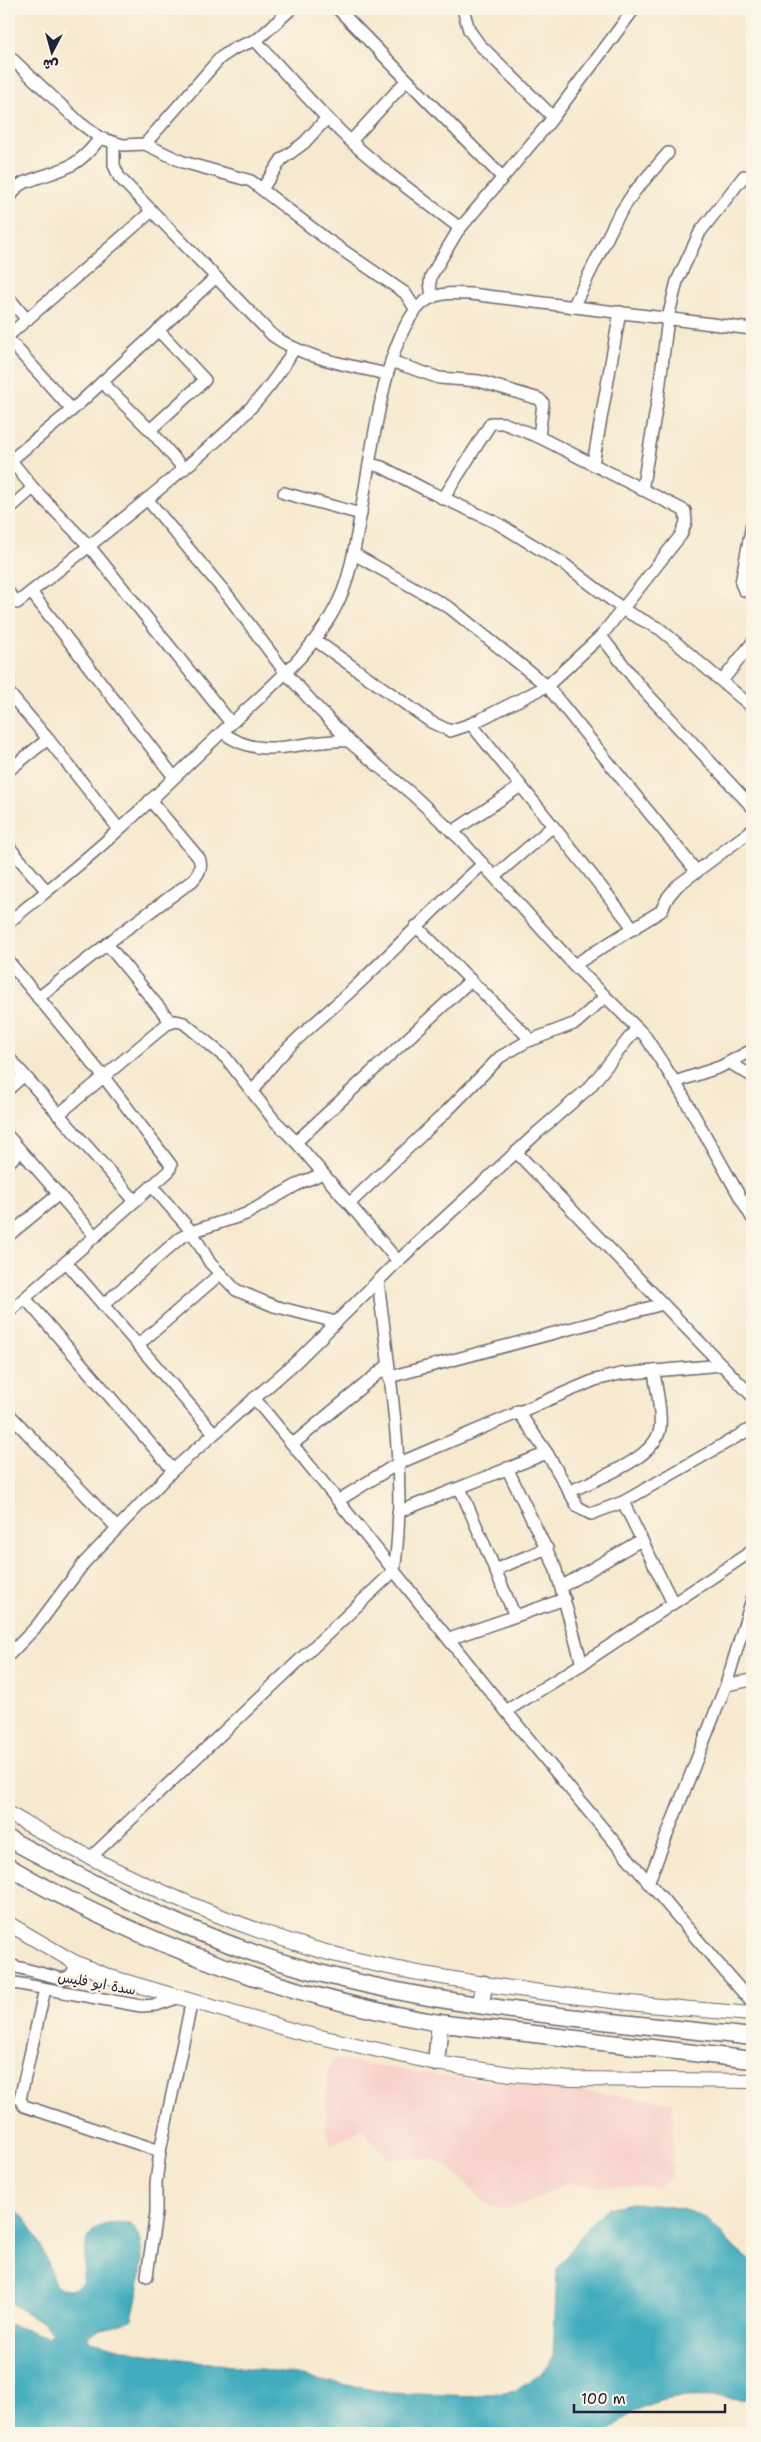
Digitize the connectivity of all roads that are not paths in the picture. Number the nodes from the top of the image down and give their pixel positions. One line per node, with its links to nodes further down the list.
1 (291, 9): 5 (street)
2 (338, 9): 7 (street)
3 (463, 9): 8 (street)
4 (634, 9): 8 (street)
5 (255, 40): 9 (street); 13 (street)
6 (9, 56): 10 (street)
7 (407, 80): 11 (street); 16 (street)
8 (553, 117): 16 (street)
9 (327, 118): 11 (street); 17 (street)
10 (100, 138): 12 (street); 18 (street)
11 (351, 141): 20 (street)
12 (114, 143): 13 (street); 19 (street)
13 (145, 144): 17 (street)
14 (668, 153): 24 (street)
15 (744, 176): 27 (street)
16 (502, 178): 20 (street)
17 (262, 189): 25 (street)
18 (9, 200)
19 (152, 211): 21 (street); 28 (street)
20 (460, 228): 23 (street)
21 (216, 277): 30 (street); 33 (street)
22 (9, 298): 28 (street)
23 (432, 298): 24 (street); 25 (street)
24 (573, 307): 26 (street)
25 (416, 310): 34 (street)
26 (620, 312): 27 (street); 42 (street)
27 (668, 318): 29 (street); 45 (street)
28 (27, 320): 31 (street)
29 (752, 328)
30 (158, 330): 36 (street); 38 (street)
31 (9, 335)
32 (9, 340): 37 (street)
33 (294, 349): 35 (street); 43 (street)
34 (391, 361): 35 (street); 39 (street)
35 (387, 374): 41 (street)
36 (102, 382): 37 (street); 38 (street)
37 (72, 410): 40 (street)
38 (150, 430): 43 (street)
39 (539, 437): 42 (street); 48 (street)
40 (10, 459): 44 (street)
41 (370, 464): 48 (street); 50 (street)
42 (594, 464): 45 (street)
43 (184, 469): 47 (street)
44 (33, 488): 49 (street); 52 (street)
45 (642, 490): 58 (street)
46 (284, 493): 50 (street)
47 (147, 499): 52 (street); 62 (street)
48 (443, 499): 58 (street)
49 (9, 509)
50 (361, 514): 53 (street)
51 (752, 531): 56 (street)
52 (89, 546): 54 (street); 67 (street)
53 (354, 554): 60 (street); 64 (street)
54 (31, 592): 57 (street); 73 (street)
55 (9, 593): 57 (street)
56 (752, 594)
57 (13, 607)
58 (623, 609): 59 (street); 63 (street)
59 (602, 636): 64 (street); 76 (street)
60 (315, 640): 62 (street); 68 (street)
61 (752, 643): 63 (street)
62 (285, 672): 67 (street); 71 (street)
63 (722, 681): 66 (street)
64 (547, 686): 68 (street); 83 (street)
65 (9, 693): 70 (street)
66 (752, 707)
67 (231, 723): 69 (street)
68 (471, 724): 74 (street)
69 (222, 732): 71 (street); 73 (street)
70 (48, 739): 72 (street); 78 (street)
71 (348, 741): 79 (street)
72 (9, 770)
73 (174, 777): 75 (street)
74 (521, 786): 77 (street); 79 (street)
75 (150, 800): 78 (street); 89 (street)
76 (752, 807)
77 (552, 827): 84 (street); 88 (street)
78 (119, 829): 85 (street)
79 (452, 832): 82 (street)
80 (751, 833): 83 (street)
81 (9, 847): 85 (street)
82 (483, 864): 84 (street); 87 (street)
83 (698, 872): 88 (street)
84 (495, 876): 91 (street)
85 (46, 890): 86 (street)
86 (9, 922)
87 (416, 926): 92 (street); 106 (street)
88 (634, 929): 91 (street)
89 (107, 944): 94 (street); 95 (street)
90 (9, 962): 94 (street)
91 (574, 965): 93 (street)
92 (470, 980): 97 (street); 109 (street)
93 (606, 996): 96 (street); 97 (street)
94 (38, 998): 102 (street)
95 (171, 1022): 102 (street); 106 (street)
96 (637, 1028): 104 (street); 111 (street)
97 (531, 1040): 117 (street)
98 (752, 1050): 100 (street)
99 (9, 1058): 101 (street)
100 (730, 1063): 103 (street); 104 (street)
101 (24, 1075): 105 (street); 107 (street)
102 (103, 1076): 107 (street); 114 (street)
103 (752, 1076)
104 (675, 1082): 118 (street)
105 (9, 1088)
106 (253, 1092): 109 (street)
107 (58, 1114): 116 (street)
108 (9, 1137): 110 (street)
109 (296, 1142): 113 (street)
110 (21, 1151): 112 (street); 115 (street)
111 (516, 1152): 122 (street); 127 (street)
112 (9, 1162)
113 (322, 1174): 117 (street); 119 (street)
114 (152, 1186): 116 (street); 119 (street)
115 (58, 1194): 120 (street); 121 (street)
116 (135, 1201): 121 (street)
117 (349, 1204): 122 (street)
118 (752, 1218)
119 (192, 1232): 124 (street); 128 (street)
120 (9, 1235)
121 (95, 1236): 123 (street)
122 (398, 1261): 125 (street)
123 (66, 1262): 126 (street); 128 (street)
124 (220, 1274): 130 (street); 131 (street)
125 (378, 1281): 130 (street); 132 (street)
126 (25, 1298): 129 (street); 146 (street)
127 (663, 1304): 133 (street); 135 (street)
128 (103, 1305): 131 (street)
129 (9, 1312)
130 (336, 1322): 137 (street)
131 (138, 1345): 141 (street)
132 (388, 1364): 135 (street); 142 (street)
133 (722, 1365): 134 (street); 136 (street)
134 (654, 1370): 138 (street); 148 (street)
135 (389, 1377): 144 (street)
136 (752, 1396)
137 (254, 1398): 141 (street); 142 (street)
138 (518, 1411): 143 (street); 144 (street)
139 (9, 1414): 152 (street)
140 (752, 1428): 150 (street)
141 (214, 1433): 146 (street)
142 (293, 1444): 149 (street)
143 (547, 1453): 145 (street); 148 (street)
144 (397, 1464): 149 (street); 151 (street)
145 (507, 1468): 147 (street); 154 (street)
146 (173, 1470): 152 (street)
147 (460, 1488): 151 (street); 156 (street)
148 (569, 1492): 150 (street)
149 (339, 1500): 157 (street)
150 (623, 1502): 153 (street)
151 (398, 1512): 157 (street)
152 (117, 1528): 164 (street)
153 (641, 1540): 158 (street); 161 (street)
154 (547, 1548): 156 (street); 158 (street)
155 (752, 1551): 161 (street)
156 (497, 1570): 162 (street)
157 (394, 1571): 163 (street); 171 (street)
158 (561, 1587): 159 (street)
159 (565, 1599): 162 (street); 165 (street)
160 (752, 1599): 167 (street)
161 (673, 1604): 165 (street)
162 (515, 1616): 163 (street)
163 (449, 1639): 168 (street)
164 (9, 1655)
165 (582, 1664): 168 (street)
166 (752, 1680): 167 (street)
167 (726, 1684): 173 (street)
168 (506, 1711): 173 (street)
169 (9, 1814): 171 (main road)
170 (9, 1839): 182 (highway)
171 (90, 1858): 178 (main road)
172 (9, 1867): 184 (highway)
173 (648, 1883): 181 (street)
174 (9, 1924): 175 (main road)
175 (74, 1962): 176 (street, سدة ابو فليس); 180 (main road)
176 (9, 1964)
177 (9, 1982): 179 (street, سدة ابو فليس)
178 (484, 1984): 182 (highway); 183 (main road)
179 (45, 1989): 180 (street, سدة ابو فليس); 189 (street)
180 (186, 1999): 187 (main road); 189 (street)
181 (752, 2003)
182 (481, 2006): 185 (highway)
183 (752, 2014)
184 (440, 2023): 186 (highway); 187 (highway)
185 (752, 2037)
186 (752, 2060)
187 (436, 2063): 188 (main road)
188 (752, 2081)
189 (160, 2151): 190 (street)
190 (148, 2276)

